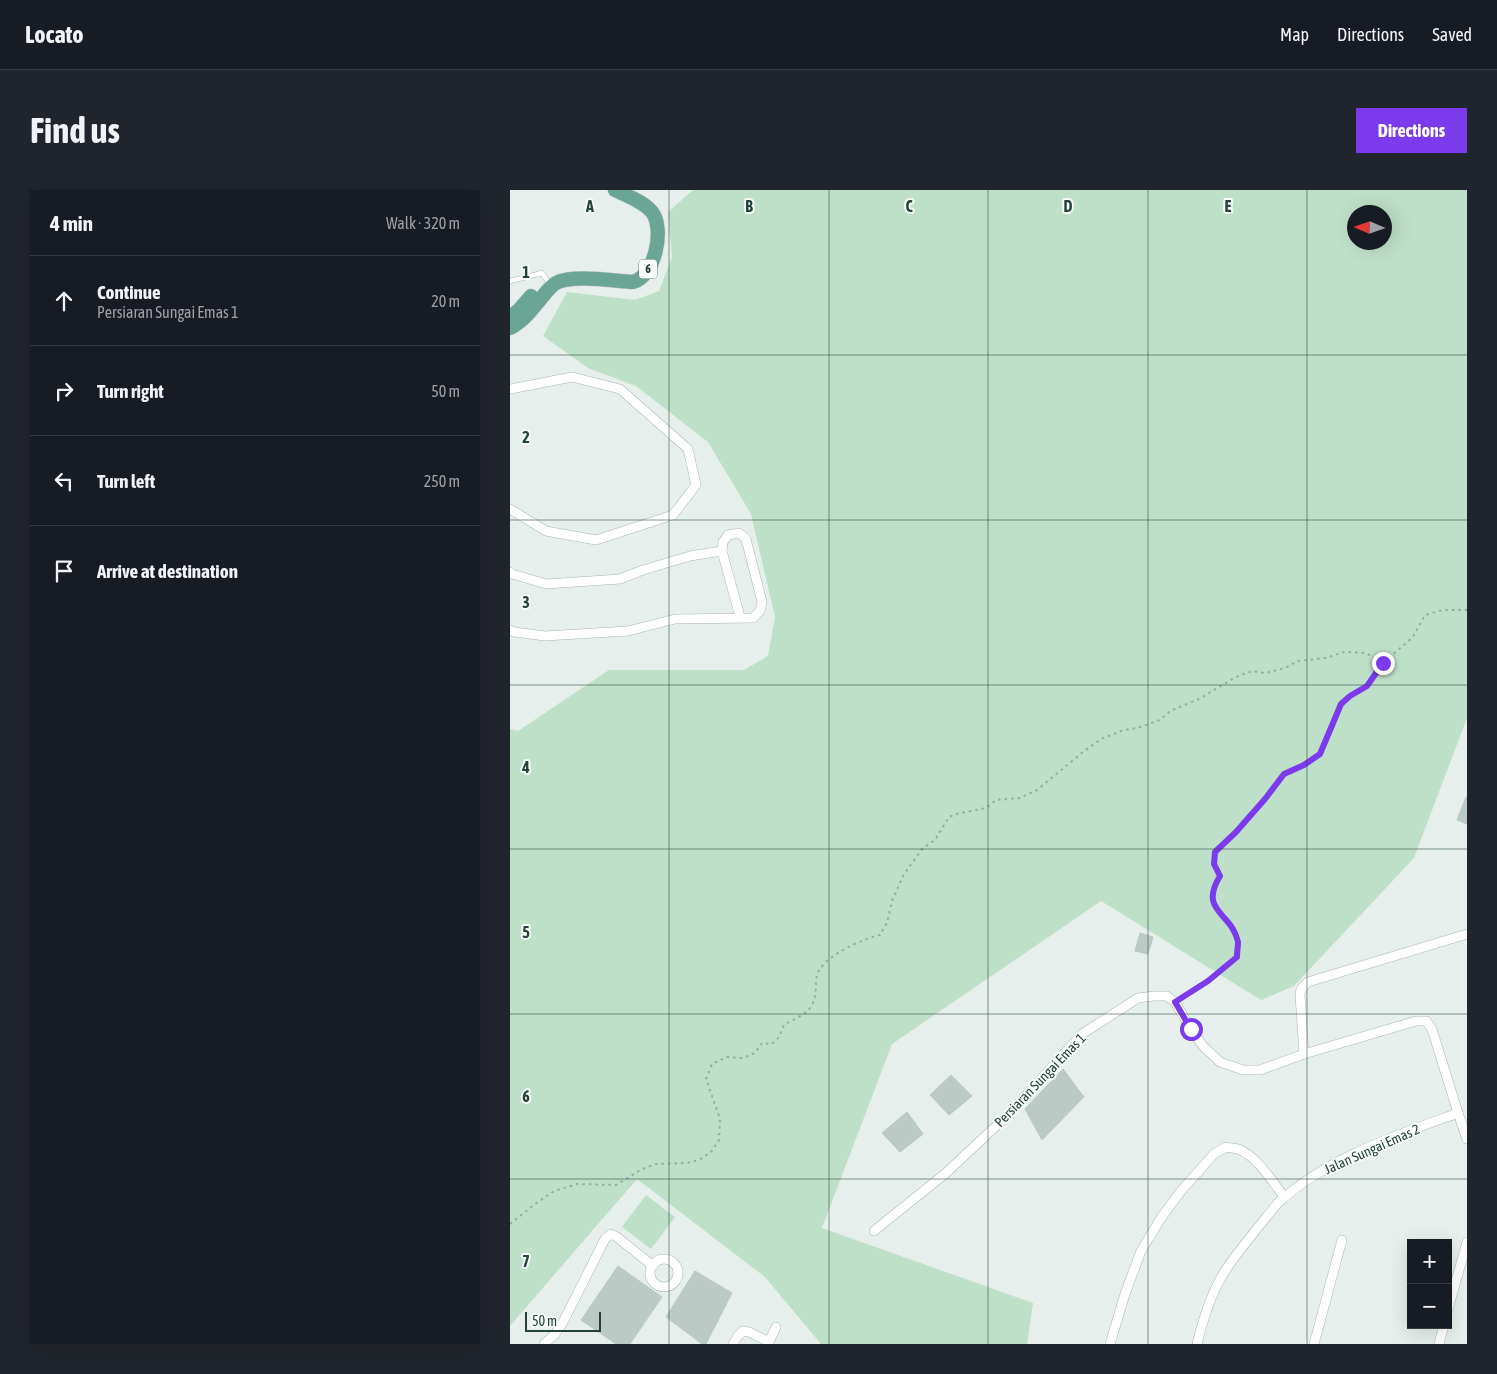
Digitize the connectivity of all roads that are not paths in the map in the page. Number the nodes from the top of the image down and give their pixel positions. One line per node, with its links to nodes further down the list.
1 (605, 190): 4 (main road, 6)
2 (615, 190): 4 (main road, 6)
3 (510, 281): 4 (lane)
4 (549, 283): 5 (main road, 6); 6 (main road, 6)
5 (510, 317)
6 (510, 328)
7 (510, 390): 8 (street)
8 (510, 509)
9 (722, 551): 10 (street); 11 (street); 11 (street)
10 (510, 572)
11 (740, 617): 12 (street)
12 (510, 630)
13 (1467, 934): 14 (street)
14 (1304, 1054): 15 (street); 18 (street, Persiaran Sungai Emas 1)
15 (1458, 1113): 16 (street); 17 (street, Jalan Sungai Emas 2)
16 (1467, 1139)
17 (1284, 1197): 28 (street); 29 (street, Jalan Sungai Emas 2)
18 (874, 1231)
19 (1342, 1240): 30 (street)
20 (1467, 1242): 22 (street)
21 (653, 1266): 26 (street)
22 (1452, 1296)
23 (776, 1327): 25 (street)
24 (1443, 1329): 31 (street)
25 (768, 1343): 27 (street)
26 (544, 1344)
27 (733, 1344)
28 (1110, 1344)
29 (1197, 1344)
30 (1314, 1344)
31 (1439, 1344)

